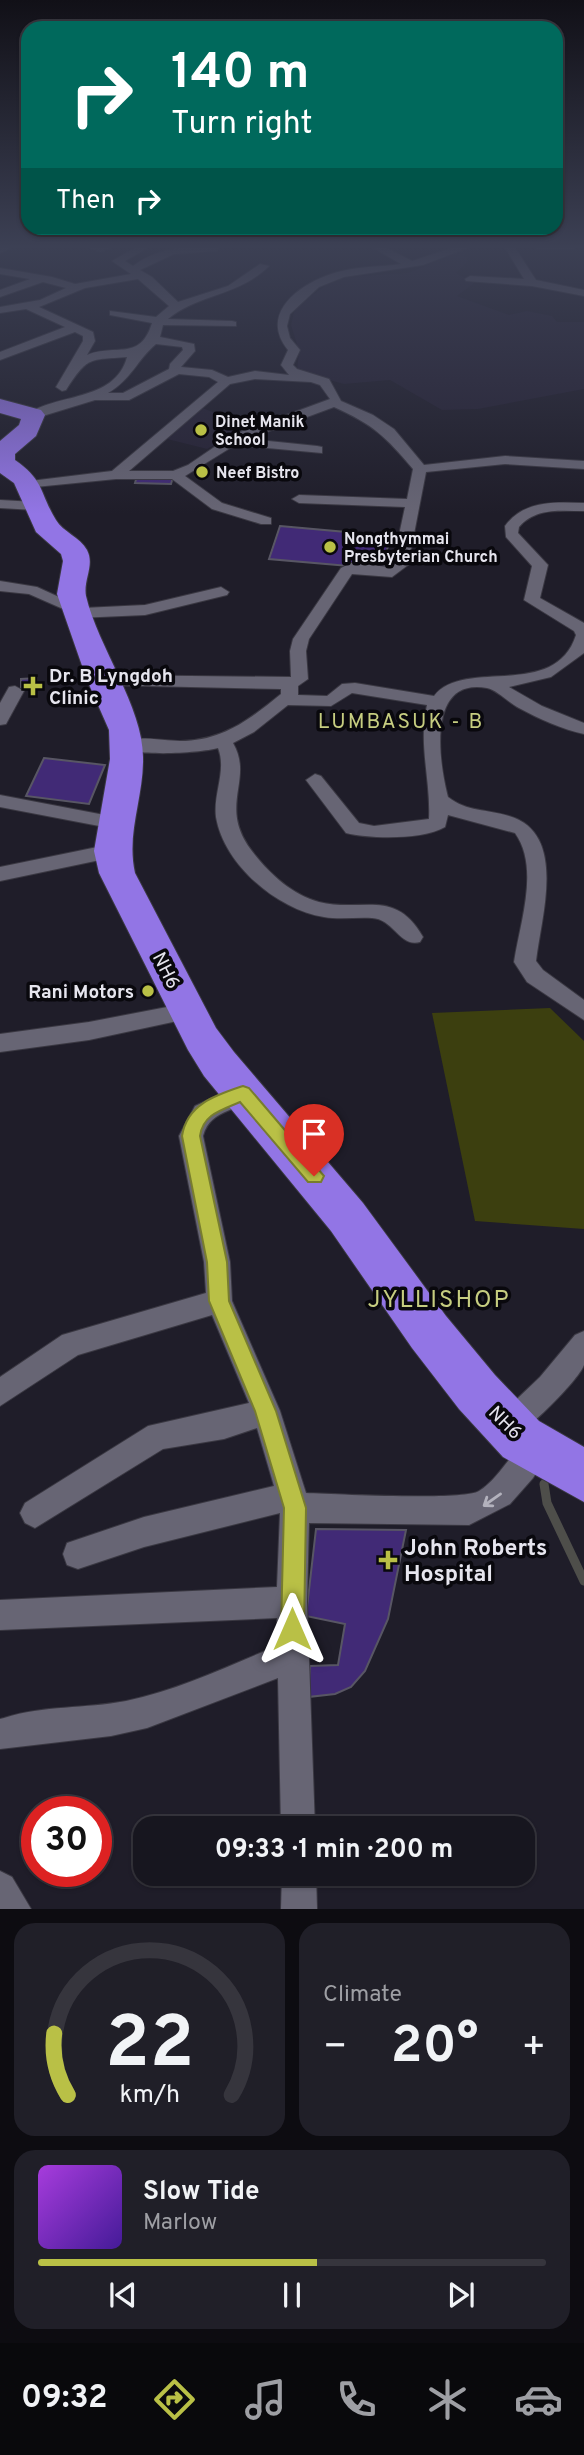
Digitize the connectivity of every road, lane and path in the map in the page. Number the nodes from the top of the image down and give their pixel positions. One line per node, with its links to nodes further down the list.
1 (56, 335): 7 (street)
2 (88, 335): 8 (street)
3 (154, 335): 5 (street)
4 (281, 335): 11 (street)
5 (153, 340): 6 (street); 9 (street)
6 (142, 349): 8 (street); 13 (street)
7 (0, 356)
8 (75, 364): 12 (street)
9 (181, 370): 10 (street); 13 (street); 14 (street)
10 (226, 381): 11 (street); 14 (street)
11 (325, 382): 15 (street)
12 (62, 387)
13 (94, 396): 16 (street)
14 (204, 402): 22 (street)
15 (334, 403): 17 (street); 21 (street)
16 (17, 410): 25 (highway)
17 (232, 441): 18 (street); 23 (street)
18 (317, 450)
19 (550, 462): 20 (street); 21 (street); 24 (street)
20 (584, 465)
21 (420, 469): 27 (street)
22 (116, 475): 23 (street); 25 (street)
23 (175, 475): 29 (street)
24 (584, 479)
25 (15, 487): 32 (highway, NH6 / NH6)
26 (299, 499): 27 (street)
27 (412, 502): 37 (street)
28 (584, 507): 33 (street)
29 (266, 521)
30 (0, 586): 32 (street)
31 (221, 592): 32 (street)
32 (76, 610): 34 (highway, NH6 / NH6)
33 (584, 635): 35 (street)
34 (102, 680): 37 (street); 42 (highway, NH6 / NH6)
35 (492, 683): 38 (street); 40 (street)
36 (15, 691): 39 (street)
37 (287, 692): 38 (street); 41 (street)
38 (439, 702): 44 (street)
39 (0, 720)
40 (581, 726)
41 (223, 742): 42 (street); 48 (street)
42 (126, 744): 46 (highway, NH6 / NH6)
43 (315, 780): 44 (street)
44 (439, 800): 50 (street)
45 (0, 801): 46 (street)
46 (113, 837): 47 (street); 49 (highway, NH6 / NH6)
47 (0, 874)
48 (413, 937)
49 (188, 1011): 51 (street); 52 (highway, NH6 / NH6)
50 (584, 1012)
51 (0, 1043)
52 (243, 1093): 53 (street); 57 (highway, NH6 / NH6)
53 (219, 1301): 55 (street); 56 (street)
54 (584, 1344): 57 (street)
55 (0, 1393)
56 (265, 1411): 58 (street); 59 (street)
57 (553, 1452): 58 (street, one-way to 58)
58 (294, 1502): 60 (street); 61 (street)
59 (34, 1513)
60 (78, 1554)
61 (292, 1602): 62 (street); 63 (street)
62 (0, 1615)
63 (293, 1656): 64 (street); 65 (street)
64 (4, 1734)
65 (298, 1816)
66 (299, 1886): 69 (street)
67 (0, 1889): 68 (street)
68 (13, 1909)
69 (299, 1909)

